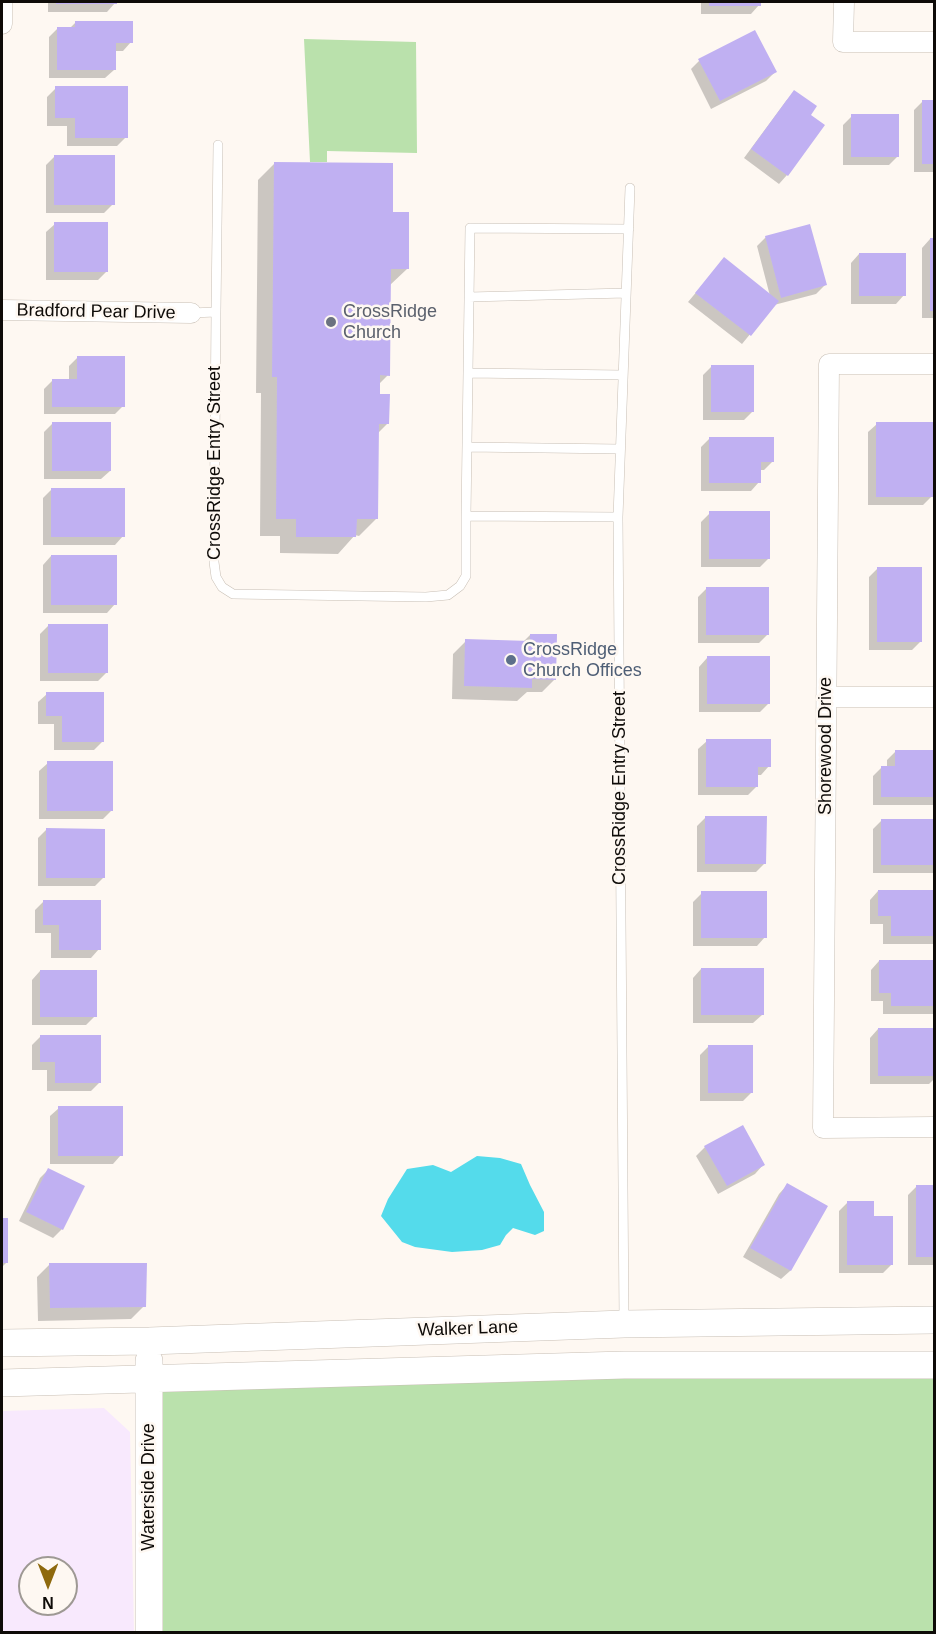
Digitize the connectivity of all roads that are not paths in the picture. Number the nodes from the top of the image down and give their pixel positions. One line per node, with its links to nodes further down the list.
1 (844, 2): 4 (street)
2 (2, 3): 3 (street)
3 (2, 24)
4 (934, 42)
5 (218, 145): 11 (lane, CrossRidge Entry Street)
6 (630, 188): 7 (lane, CrossRidge Entry Street)
7 (629, 229): 8 (lane, CrossRidge Entry Street); 9 (lane, CrossRidge Entry Street)
8 (626, 293): 9 (lane); 15 (lane, CrossRidge Entry Street)
9 (469, 297): 14 (lane, CrossRidge Entry Street)
10 (2, 310): 12 (street, Bradford Pear Drive)
11 (216, 312): 12 (lane); 18 (lane, CrossRidge Entry Street)
12 (191, 313)
13 (934, 364): 20 (street, Shorewood Drive)
14 (468, 373): 15 (lane); 16 (lane, CrossRidge Entry Street)
15 (623, 375): 17 (lane, CrossRidge Entry Street)
16 (467, 447): 17 (lane); 18 (lane, CrossRidge Entry Street)
17 (620, 449): 19 (lane, CrossRidge Entry Street)
18 (466, 516): 19 (lane)
19 (618, 517): 24 (lane, CrossRidge Entry Street)
20 (826, 697): 21 (street); 22 (street, Shorewood Drive)
21 (934, 697)
22 (934, 1127)
23 (934, 1320): 24 (street, Walker Lane)
24 (624, 1324): 25 (street, Walker Lane); 27 (street)
25 (149, 1341): 26 (street, Walker Lane); 29 (street, Waterside Drive)
26 (2, 1343)
27 (624, 1365): 28 (street); 29 (street)
28 (934, 1365)
29 (149, 1379): 30 (street); 31 (street, Waterside Drive)
30 (2, 1383)
31 (149, 1632)

